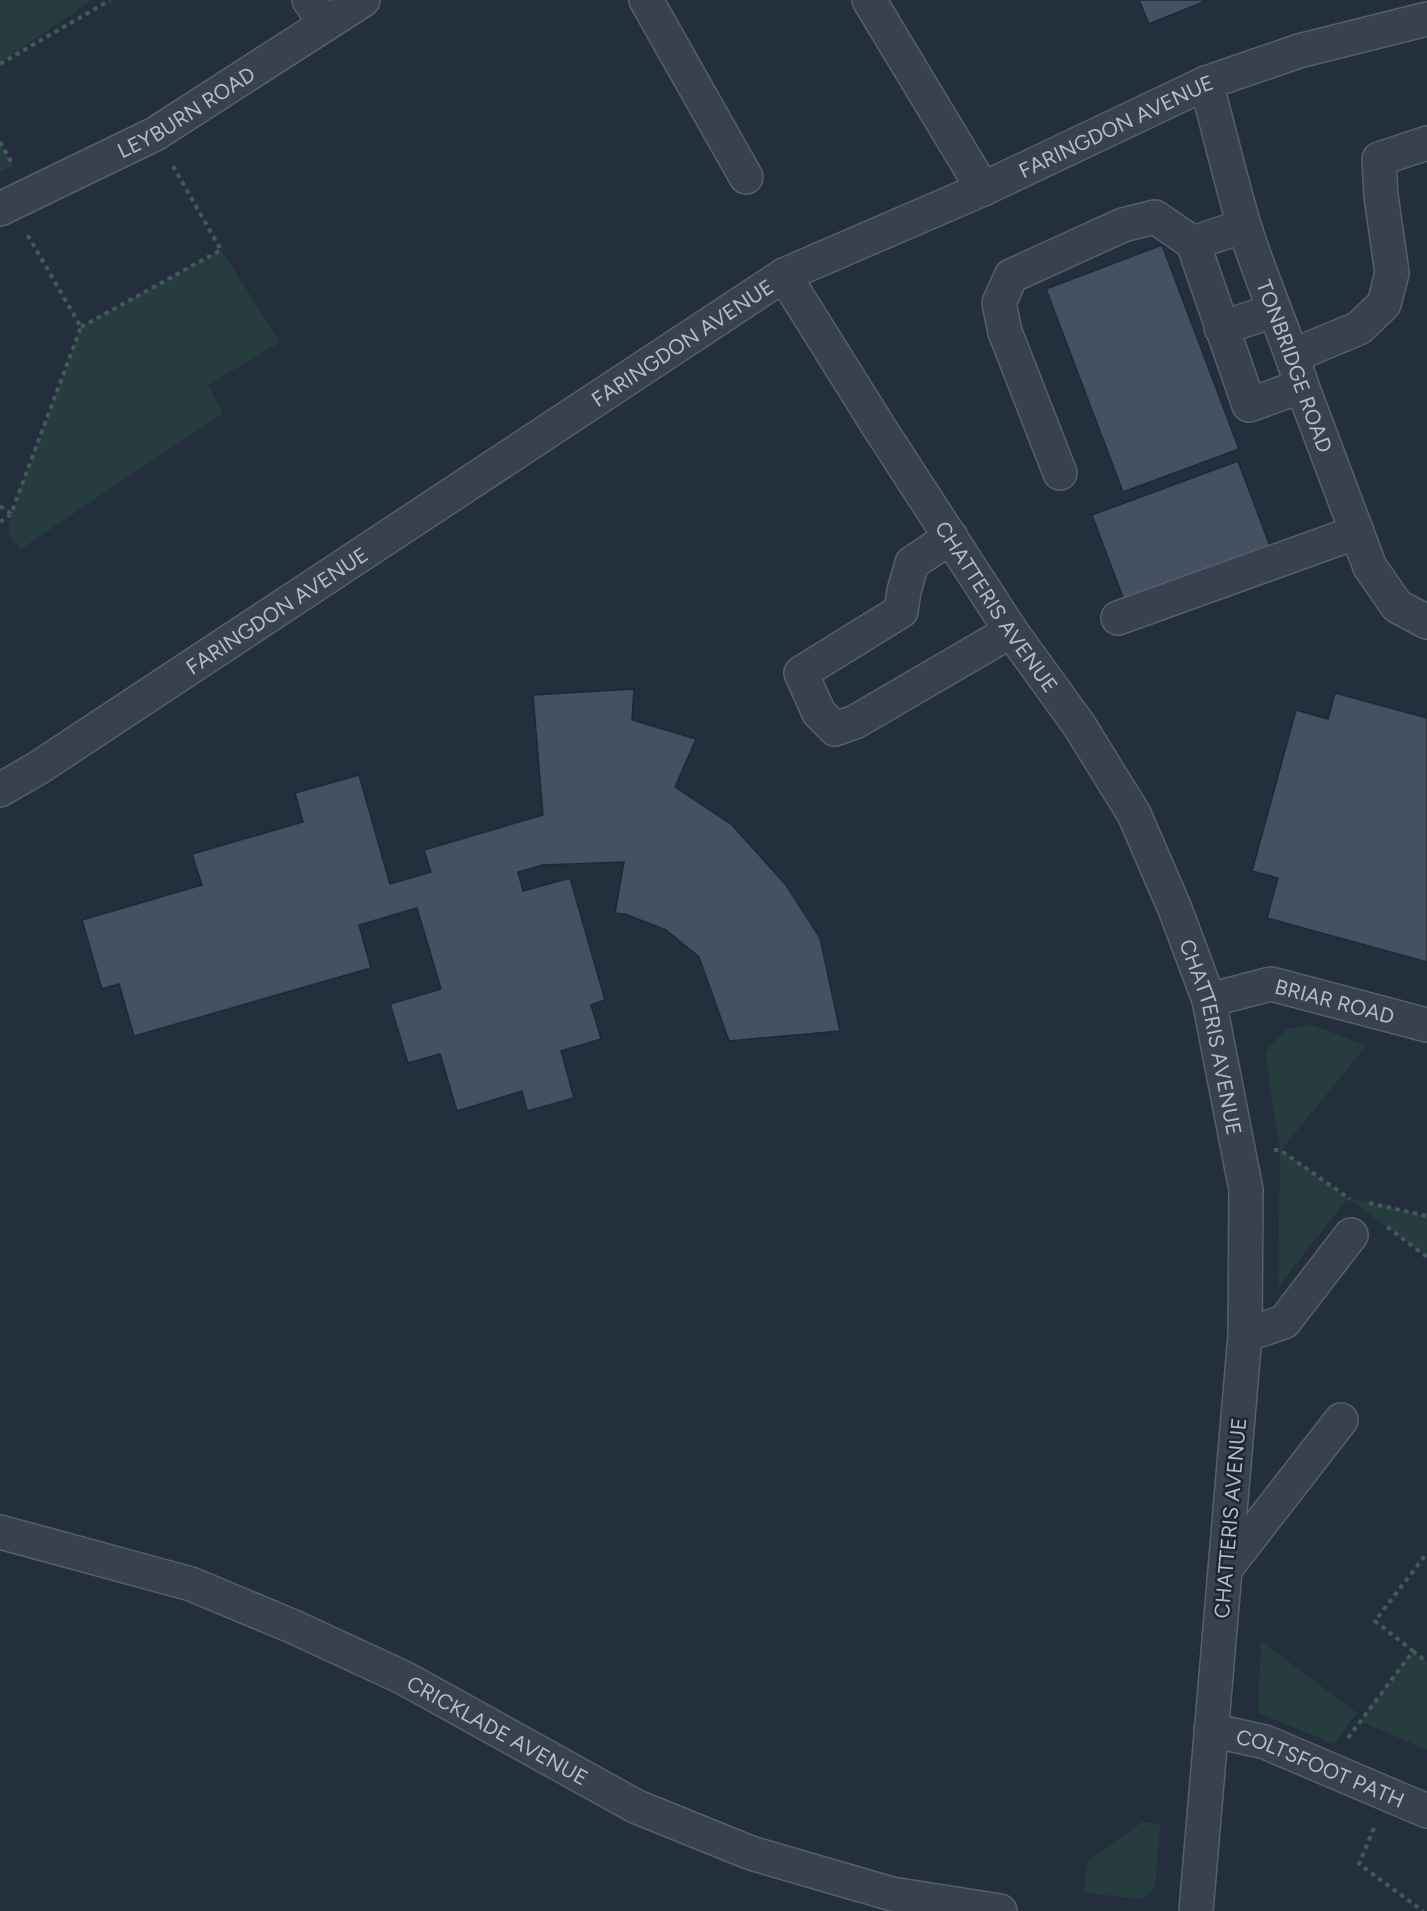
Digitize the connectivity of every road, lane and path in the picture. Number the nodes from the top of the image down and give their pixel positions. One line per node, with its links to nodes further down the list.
1 (111, 0): 7 (path)
2 (363, 0): 5 (street, LEYBURN ROAD)
3 (645, 0): 11 (street)
4 (869, 0): 12 (street)
5 (317, 12): 9 (street, LEYBURN ROAD)
6 (1427, 19): 8 (street, FARINGDON AVENUE)
7 (0, 64)
8 (1206, 83): 12 (street, FARINGDON AVENUE); 14 (street, TONBRIDGE ROAD)
9 (155, 134): 13 (street, LEYBURN ROAD); 18 (path)
10 (1427, 143): 20 (street)
11 (746, 177)
12 (983, 189): 16 (street, FARINGDON AVENUE)
13 (5, 206): 18 (path)
14 (1244, 226): 15 (street); 17 (street, TONBRIDGE ROAD)
15 (1193, 243): 19 (street); 21 (street)
16 (784, 275): 26 (street, CHATTERIS AVENUE); 30 (street, FARINGDON AVENUE)
17 (1273, 311): 19 (street); 20 (street, TONBRIDGE ROAD)
18 (81, 327): 23 (path)
19 (1221, 328): 20 (street)
20 (1297, 371): 25 (street, TONBRIDGE ROAD)
21 (1060, 473)
22 (0, 506): 23 (path)
23 (10, 514): 24 (path)
24 (0, 522)
25 (1357, 532): 27 (street); 28 (street, TONBRIDGE ROAD)
26 (951, 537): 29 (street, CHATTERIS AVENUE); 29 (street)
27 (1118, 618)
28 (1427, 622)
29 (1011, 631): 31 (street, CHATTERIS AVENUE)
30 (0, 790)
31 (1209, 1000): 32 (street, BRIAR ROAD); 33 (street, CHATTERIS AVENUE)
32 (1427, 1025)
33 (1239, 1152): 34 (path); 36 (street, CHATTERIS AVENUE)
34 (1348, 1198)
35 (1351, 1235): 36 (street)
36 (1245, 1335): 40 (street, CHATTERIS AVENUE)
37 (1341, 1420): 40 (street)
38 (0, 1532): 47 (street, CRICKLADE AVENUE)
39 (1427, 1553): 41 (path)
40 (1226, 1568): 43 (street, CHATTERIS AVENUE)
41 (1413, 1651): 42 (path); 44 (path)
42 (1427, 1662)
43 (1211, 1730): 44 (street, COLTSFOOT PATH); 48 (street, CHATTERIS AVENUE)
44 (1326, 1768): 45 (street, COLTSFOOT PATH)
45 (1388, 1794): 46 (street, COLTSFOOT PATH); 49 (path)
46 (1427, 1811)
47 (1000, 1911)
48 (1196, 1911)
49 (1424, 1911)

